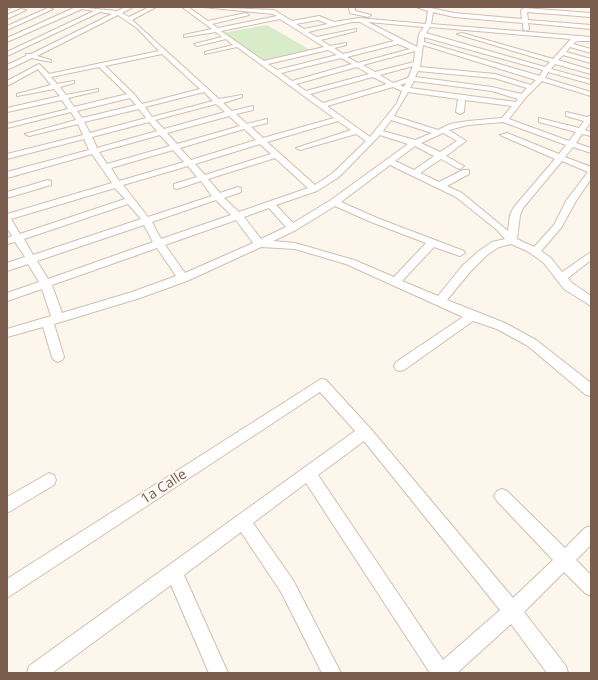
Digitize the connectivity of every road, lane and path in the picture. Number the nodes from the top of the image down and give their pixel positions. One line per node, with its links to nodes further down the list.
1 (81, 7): 9 (street); 38 (street)
2 (130, 7): 17 (street)
3 (153, 7): 26 (street)
4 (186, 7): 20 (street)
5 (206, 7): 12 (street)
6 (352, 7): 34 (street)
7 (419, 7): 13 (street)
8 (454, 7): 15 (street)
9 (103, 8): 17 (street); 71 (street)
10 (50, 9): 30 (street)
11 (23, 10): 25 (street)
12 (226, 10): 14 (street); 20 (street)
13 (431, 10): 15 (street); 34 (street)
14 (261, 11): 24 (street); 29 (street)
15 (443, 12): 21 (street)
16 (548, 12): 18 (street); 28 (street); 32 (street)
17 (119, 13): 26 (street); 75 (street)
18 (571, 13): 22 (street); 35 (street)
19 (477, 14): 21 (street); 23 (street); 43 (street)
20 (199, 15): 29 (street)
21 (454, 15): 40 (street)
22 (591, 15)
23 (500, 16): 28 (street); 47 (street)
24 (281, 17): 31 (street); 41 (street)
25 (7, 19): 30 (street)
26 (128, 20): 72 (street)
27 (359, 20): 33 (street); 36 (street); 49 (street)
28 (525, 21): 32 (street); 51 (street)
29 (208, 22): 41 (street)
30 (19, 23): 38 (street); 39 (street)
31 (292, 23): 33 (street); 44 (street)
32 (549, 23): 35 (street); 53 (street)
33 (333, 24): 44 (street)
34 (430, 24): 36 (street); 40 (street); 50 (street); 55 (street)
35 (573, 25): 37 (street); 56 (street)
36 (420, 26): 45 (street)
37 (591, 26)
38 (37, 27): 58 (street)
39 (7, 28)
40 (453, 28): 43 (street)
41 (217, 29): 52 (street); 54 (street)
42 (354, 30): 57 (street)
43 (477, 30): 47 (street)
44 (304, 31): 57 (street)
45 (398, 31)
46 (391, 32): 49 (street)
47 (505, 32): 51 (street); 64 (street)
48 (485, 33): 55 (street)
49 (384, 34): 60 (street)
50 (422, 34): 61 (street); 66 (street)
51 (527, 34): 53 (street)
52 (186, 36)
53 (552, 36): 56 (street)
54 (228, 37): 62 (street); 65 (street)
55 (477, 38): 64 (street); 66 (street)
56 (578, 38): 59 (street); 67 (street)
57 (316, 39): 68 (street)
58 (7, 40)
59 (591, 41)
60 (399, 42): 69 (street); 76 (street)
61 (422, 43): 69 (street); 90 (street)
62 (197, 44)
63 (344, 44): 68 (street)
64 (494, 44): 77 (street)
65 (239, 45): 73 (street); 79 (street)
66 (465, 45): 85 (street)
67 (569, 45): 70 (street); 74 (street)
68 (329, 47): 76 (street); 79 (street)
69 (417, 49): 80 (street); 83 (street)
70 (591, 51)
71 (8, 52): 75 (street)
72 (163, 52): 82 (street); 100 (street)
73 (207, 53)
74 (562, 53): 77 (street); 78 (street)
75 (31, 56): 81 (street); 84 (street)
76 (342, 56): 80 (street); 86 (street)
77 (555, 61): 85 (street); 87 (street)
78 (591, 61)
79 (264, 63): 86 (street)
80 (358, 65): 88 (street); 95 (street)
81 (39, 66): 89 (street); 92 (street)
82 (101, 66): 89 (street); 105 (street)
83 (416, 66): 88 (street); 91 (street); 98 (street)
84 (7, 68)
85 (546, 70): 90 (street); 94 (street)
86 (277, 72): 95 (street)
87 (591, 72)
88 (375, 74): 96 (street); 102 (street)
89 (47, 76): 97 (street)
90 (542, 78): 98 (street); 103 (street)
91 (413, 79): 96 (street); 101 (street); 108 (street)
92 (8, 82)
93 (72, 82): 97 (street)
94 (591, 82)
95 (292, 83): 102 (street)
96 (391, 84): 101 (street); 112 (street)
97 (55, 87): 104 (street); 107 (street)
98 (530, 87): 108 (street)
99 (96, 90): 107 (street)
100 (205, 90): 110 (street); 113 (street)
101 (406, 90): 109 (street); 120 (street)
102 (306, 93): 112 (street)
103 (591, 94)
104 (19, 95)
105 (132, 95): 113 (street); 116 (street)
106 (240, 96): 110 (street)
107 (64, 97): 115 (street); 116 (street)
108 (522, 97): 111 (street)
109 (462, 98): 111 (street); 117 (street)
110 (218, 102): 118 (street); 123 (street)
111 (517, 104): 124 (street)
112 (323, 105): 121 (street)
113 (140, 106): 123 (street); 126 (street)
114 (250, 108): 118 (street)
115 (7, 110)
116 (72, 110): 126 (street); 128 (street)
117 (460, 112)
118 (230, 113): 129 (street); 133 (street)
119 (569, 114): 122 (street)
120 (391, 117): 131 (street); 134 (street)
121 (340, 118): 130 (street); 139 (street)
122 (590, 119): 132 (street)
123 (151, 120): 133 (street); 138 (street)
124 (504, 120): 131 (street); 142 (street)
125 (542, 120): 132 (street)
126 (80, 121): 135 (street); 138 (street)
127 (264, 121): 129 (street)
128 (7, 126)
129 (245, 127): 139 (street); 143 (street)
130 (358, 131): 140 (street); 144 (street)
131 (440, 131): 141 (street); 148 (street)
132 (580, 131): 136 (street); 142 (street)
133 (163, 132): 143 (street); 145 (street)
134 (379, 132): 140 (street); 141 (street)
135 (29, 134)
136 (591, 134)
137 (504, 135): 150 (street)
138 (86, 136): 145 (street); 149 (street)
139 (260, 141): 147 (street); 152 (street)
140 (371, 141): 163 (street)
141 (414, 143): 148 (street); 151 (street)
142 (570, 144): 146 (street); 150 (street)
143 (177, 148): 152 (street); 153 (street)
144 (300, 148)
145 (94, 151): 153 (street); 157 (street)
146 (591, 152)
147 (277, 155): 158 (street); 163 (street)
148 (440, 156): 155 (street); 161 (street)
149 (7, 157)
150 (561, 157): 154 (street); 177 (street)
151 (388, 161): 155 (street); 168 (street)
152 (190, 163): 158 (street); 160 (street)
153 (106, 167): 160 (street)
154 (591, 170)
155 (415, 173): 161 (street)
156 (591, 173): 182 (street)
157 (7, 175)
158 (203, 178): 162 (street); 166 (street)
159 (48, 183): 165 (street)
160 (118, 185): 167 (street); 171 (street)
161 (441, 185): 177 (street)
162 (177, 186)
163 (314, 189): 169 (street)
164 (238, 190): 166 (street)
165 (7, 195)
166 (218, 197): 170 (street); 173 (street)
167 (131, 200): 173 (street); 175 (street)
168 (334, 202): 174 (street); 178 (street)
169 (270, 204): 170 (street); 174 (street)
170 (237, 215): 179 (street); 180 (street)
171 (7, 217)
172 (7, 220): 175 (street)
173 (147, 220): 179 (street); 184 (street)
174 (294, 228): 180 (street)
175 (18, 238): 176 (street); 184 (street)
176 (7, 241)
177 (512, 241): 182 (street); 191 (street)
178 (432, 243): 181 (street); 188 (street)
179 (159, 244): 186 (street); 189 (street)
180 (259, 244): 186 (street); 188 (street)
181 (460, 252)
182 (535, 252): 187 (street)
183 (591, 255): 187 (street)
184 (30, 259): 185 (street); 189 (street)
185 (7, 267)
186 (183, 278): 194 (street)
187 (560, 278): 192 (street)
188 (395, 282): 191 (street)
189 (46, 284): 190 (street); 194 (street)
190 (7, 298)
191 (439, 302): 193 (street)
192 (591, 302)
193 (472, 316): 197 (street); 198 (street)
194 (53, 319): 195 (street); 196 (street)
195 (7, 333)
196 (58, 357)
197 (400, 366)
198 (591, 391)
199 (365, 432): 200 (street); 209 (street, 1a Calle); 210 (street)
200 (308, 473): 204 (street); 214 (street)
201 (49, 480): 203 (street)
202 (502, 496): 206 (street)
203 (7, 505)
204 (243, 522): 207 (street); 213 (street)
205 (591, 534): 206 (street)
206 (564, 561): 208 (street); 210 (street)
207 (174, 573): 211 (street); 212 (street)
208 (591, 587)
209 (7, 589)
210 (512, 611): 214 (street); 215 (street)
211 (36, 673)
212 (219, 673)
213 (332, 673)
214 (442, 673)
215 (559, 673)

